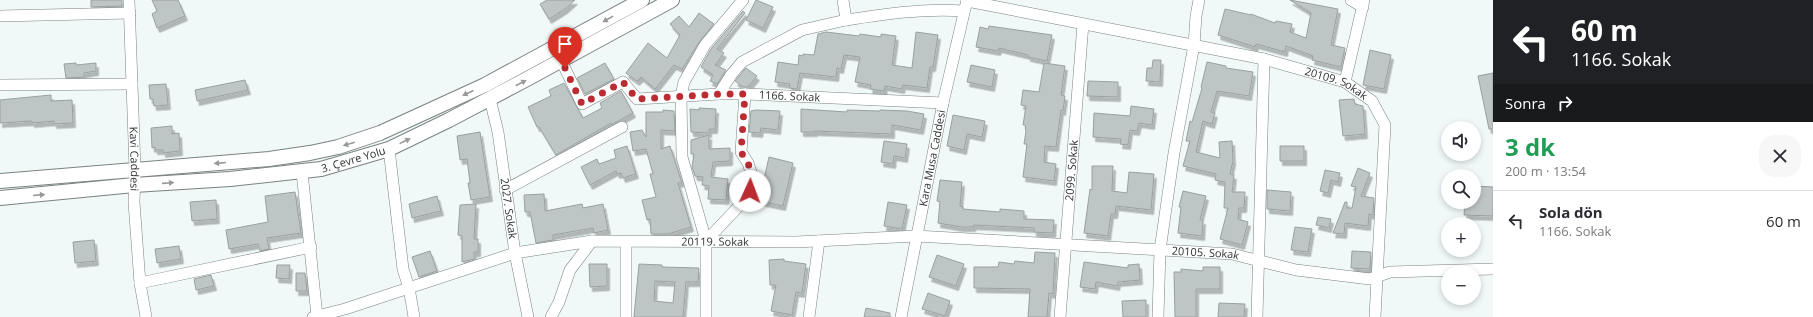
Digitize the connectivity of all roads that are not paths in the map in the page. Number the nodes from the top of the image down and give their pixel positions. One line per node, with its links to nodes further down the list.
1 (129, 0): 10 (street, Kavi Caddesi)
2 (642, 0): 27 (main road, 3. Çevre Yolu, one-way to 27)
3 (672, 0): 16 (main road, 3. Çevre Yolu)
4 (743, 0): 22 (street)
5 (843, 0): 12 (street)
6 (1199, 0): 14 (street)
7 (1351, 0): 8 (street)
8 (1363, 3): 17 (street)
9 (966, 4): 12 (street, 20109. Sokak); 13 (street, 20109. Sokak); 24 (street, Kara Musa Caddesi)
10 (130, 13): 11 (street); 18 (street, Kavi Caddesi)
11 (0, 16)
12 (846, 20): 20 (street, 20109. Sokak)
13 (1083, 24): 14 (street, 20109. Sokak); 38 (street, 2099. Sokak)
14 (1194, 45): 15 (street, 20109. Sokak); 40 (street)
15 (1264, 59): 17 (street, 20109. Sokak); 42 (street)
16 (561, 60): 22 (street, 1166. Sokak); 23 (main road, 3. Çevre Yolu, one-way to 16)
17 (1345, 82): 44 (street, 20109. Sokak)
18 (132, 84): 19 (street); 27 (street, Kavi Caddesi)
19 (0, 85)
20 (720, 94): 21 (street, 1166. Sokak); 22 (street, 1166. Sokak)
21 (745, 94): 24 (street, 1166. Sokak); 35 (street)
22 (680, 96): 35 (street)
23 (490, 99): 26 (main road, 3. Çevre Yolu, one-way to 23); 31 (street, 2027. Sokak)
24 (943, 103): 33 (street, Kara Musa Caddesi)
25 (622, 127): 31 (street)
26 (389, 149): 28 (main road, 3. Çevre Yolu); 46 (street)
27 (135, 169): 29 (main road, 3. Çevre Yolu); 30 (street, Kavi Caddesi)
28 (302, 172): 30 (main road, 3. Çevre Yolu, one-way to 28); 39 (street)
29 (0, 181)
30 (134, 185): 32 (main road, 3. Çevre Yolu, one-way to 30); 45 (street, Kavi Caddesi)
31 (505, 190): 41 (street, 2027. Sokak)
32 (0, 198)
33 (916, 236): 36 (street, 20119. Sokak); 38 (street, 20105. Sokak); 55 (street, Kara Musa Caddesi)
34 (592, 241): 37 (street, 20119. Sokak); 41 (street, 20119. Sokak); 51 (street)
35 (706, 241): 36 (street, 20119. Sokak); 37 (street, 20119. Sokak); 53 (street)
36 (819, 241): 54 (street)
37 (626, 242): 52 (street)
38 (1065, 244): 40 (street, 20105. Sokak); 56 (street, 2099. Sokak)
39 (311, 247): 45 (street); 47 (street)
40 (1160, 250): 42 (street, 20105. Sokak); 57 (street)
41 (515, 253): 46 (street, 20119. Sokak); 50 (street, 2027. Sokak)
42 (1257, 261): 44 (street, 20105. Sokak); 58 (street)
43 (1493, 269): 44 (street, 20105. Sokak)
44 (1378, 276): 59 (street, 20109. Sokak)
45 (140, 283): 48 (street, Kavi Caddesi)
46 (409, 288): 47 (street, 20119. Sokak); 49 (street)
47 (315, 316)
48 (146, 317)
49 (414, 317)
50 (528, 317)
51 (551, 317)
52 (626, 317)
53 (706, 317)
54 (809, 317)
55 (901, 317)
56 (1060, 317)
57 (1158, 317)
58 (1257, 317)
59 (1375, 317)

